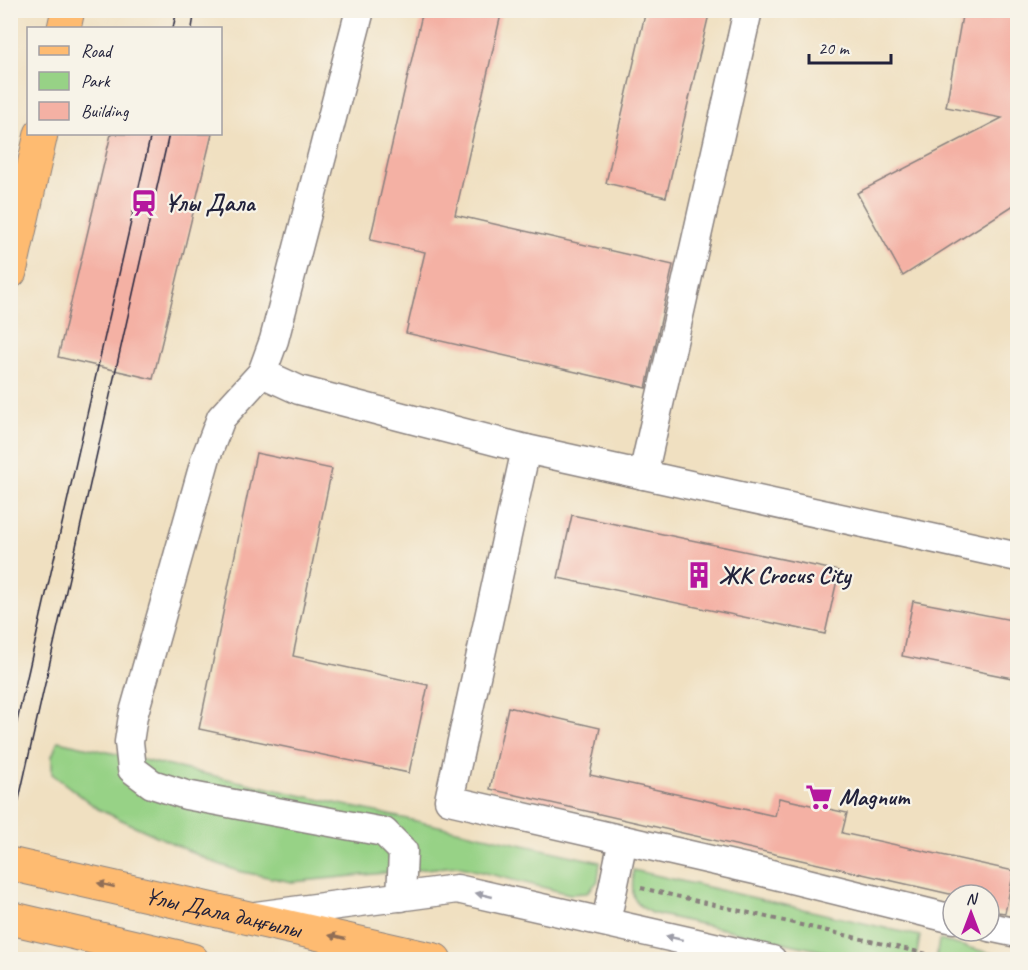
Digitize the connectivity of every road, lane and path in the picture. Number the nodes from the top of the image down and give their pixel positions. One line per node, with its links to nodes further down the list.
1 (68, 10): 4 (main road)
2 (360, 10): 8 (lane)
3 (748, 10): 10 (lane)
4 (64, 27)
5 (41, 135): 6 (main road)
6 (16, 225): 7 (main road)
7 (10, 272)
8 (262, 373): 9 (lane); 15 (lane)
9 (526, 449): 10 (lane); 12 (lane)
10 (642, 475): 11 (lane)
11 (1017, 557)
12 (623, 840): 14 (lane); 16 (lane)
13 (10, 864): 17 (main road, Ұлы Дала даңғылы, one-way to 13)
14 (614, 881): 19 (lane); 25 (path)
15 (401, 897): 17 (lane); 19 (lane, one-way to 15)
16 (941, 916)
17 (247, 917): 23 (main road, Ұлы Дала даңғылы, one-way to 17)
18 (10, 918): 22 (main road)
19 (606, 922): 24 (lane, one-way to 19)
20 (1001, 930): 21 (lane)
21 (1017, 933)
22 (192, 960)
23 (435, 960)
24 (772, 960)
25 (953, 960)

